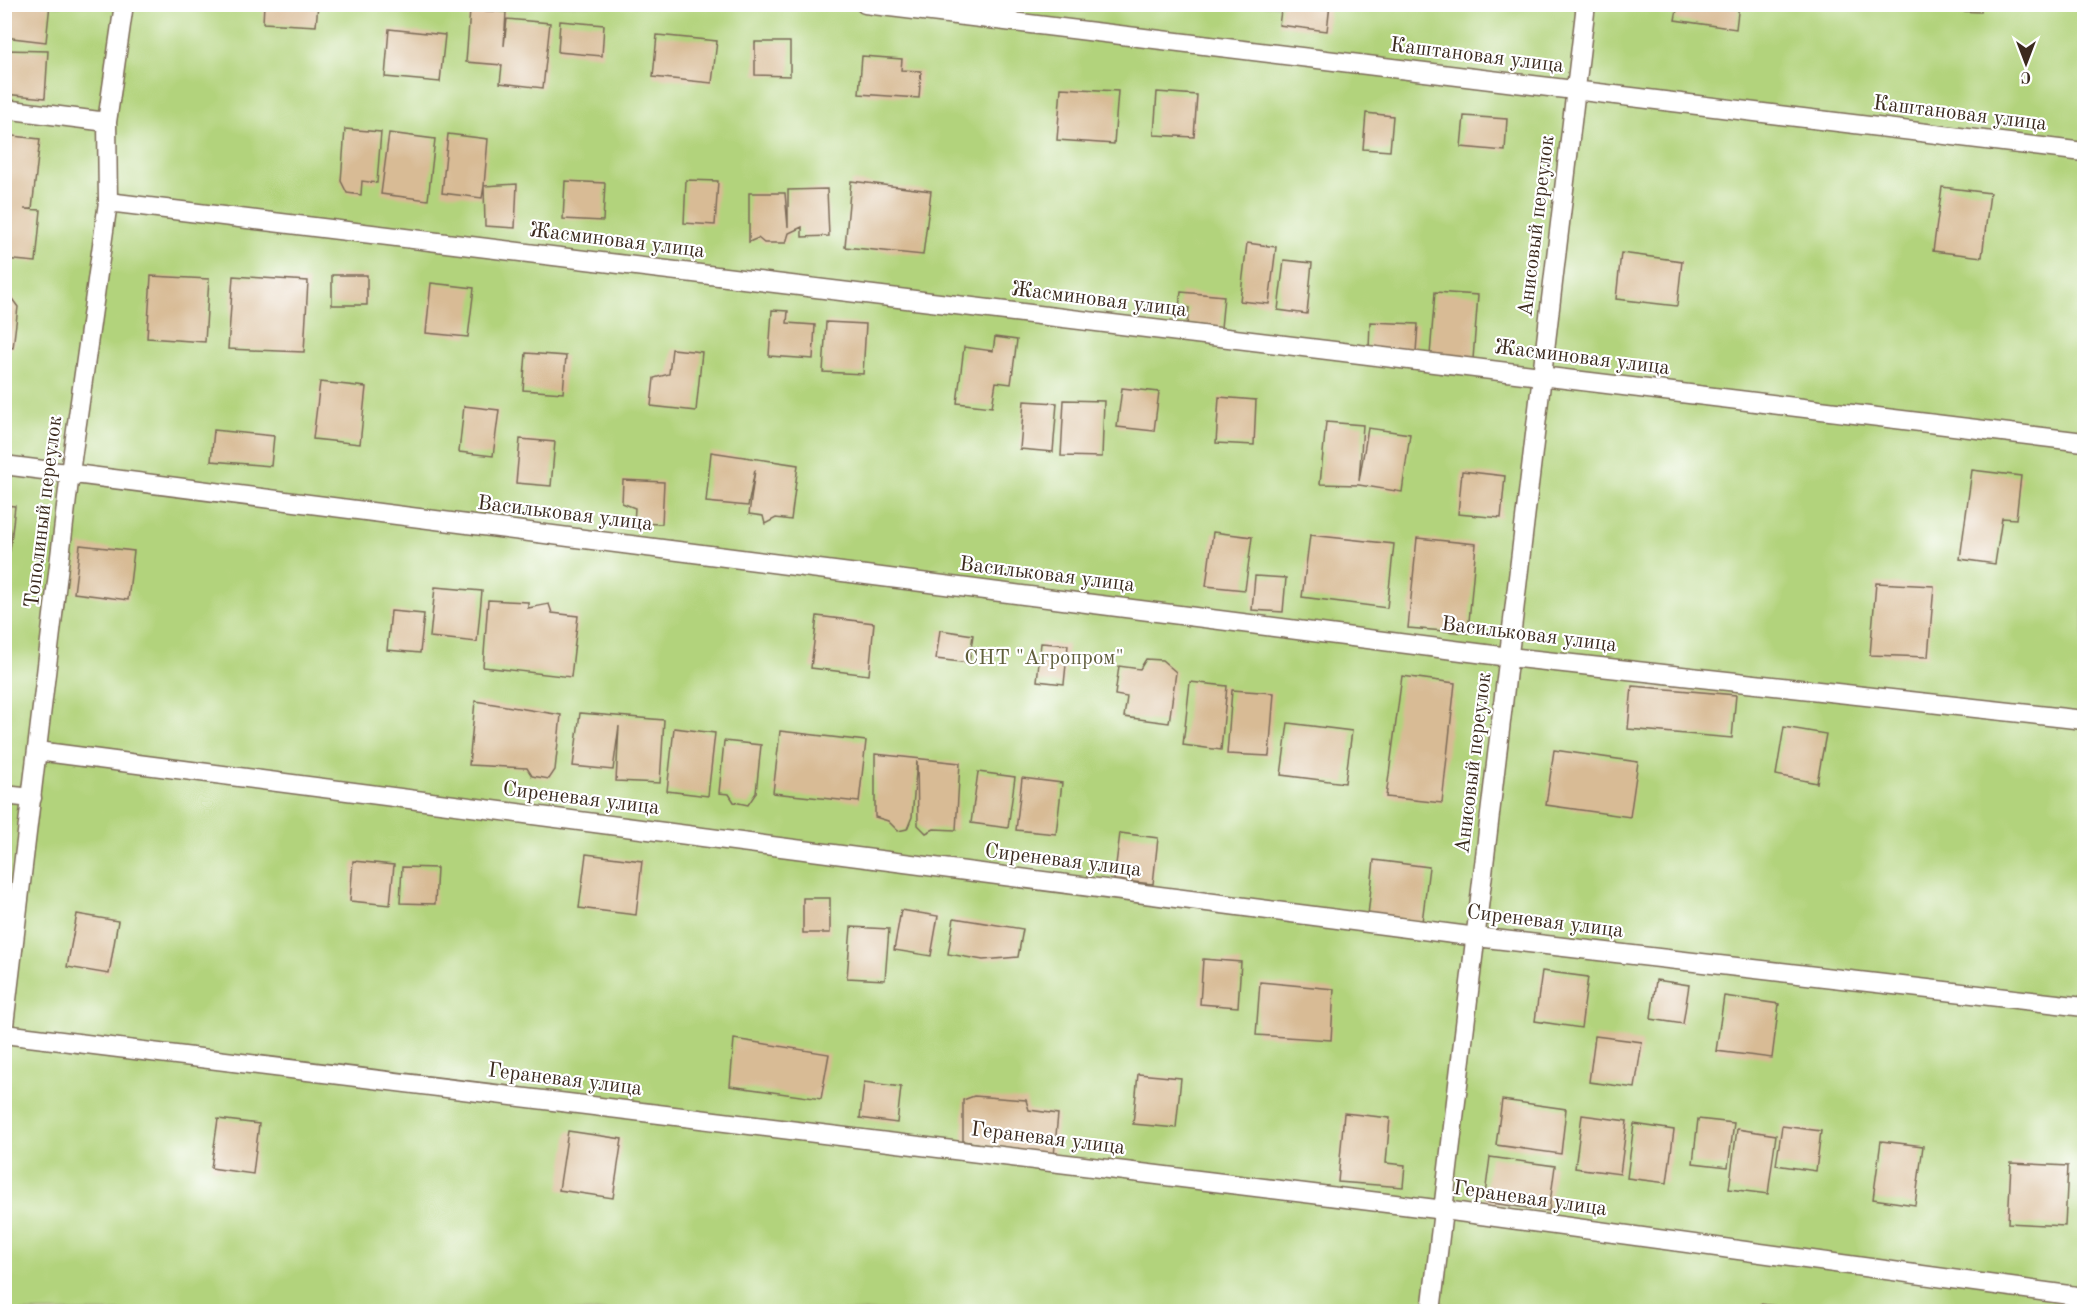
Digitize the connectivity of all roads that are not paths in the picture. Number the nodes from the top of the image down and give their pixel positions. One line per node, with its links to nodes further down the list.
1 (124, 4): 6 (lane, Тополиный переулок)
2 (865, 4): 4 (lane, Каштановая улица)
3 (1586, 4): 4 (lane, Анисовый переулок)
4 (1576, 90): 7 (lane, Каштановая улица); 9 (lane, Анисовый переулок)
5 (4, 109): 6 (lane)
6 (107, 122): 8 (lane, Тополиный переулок)
7 (2085, 152)
8 (108, 202): 9 (lane, Жасминовая улица); 12 (lane, Тополиный переулок)
9 (1542, 376): 10 (lane, Жасминовая улица); 13 (lane, Анисовый переулок)
10 (2085, 442)
11 (4, 465): 12 (lane, Васильковая улица)
12 (70, 474): 13 (lane, Васильковая улица); 15 (lane, Тополиный переулок)
13 (1509, 657): 14 (lane, Васильковая улица); 18 (lane, Анисовый переулок)
14 (2085, 720)
15 (37, 751): 17 (lane, Тополиный переулок); 18 (lane, Сиреневая улица)
16 (4, 795): 17 (lane)
17 (32, 798): 20 (lane, Тополиный переулок)
18 (1477, 937): 19 (lane, Сиреневая улица); 22 (lane, Анисовый переулок)
19 (2085, 1007)
20 (4, 1025)
21 (4, 1034): 22 (lane, Гераневая улица)
22 (1444, 1210): 23 (lane, Гераневая улица); 24 (lane, Анисовый переулок)
23 (2085, 1298)
24 (1431, 1311)

